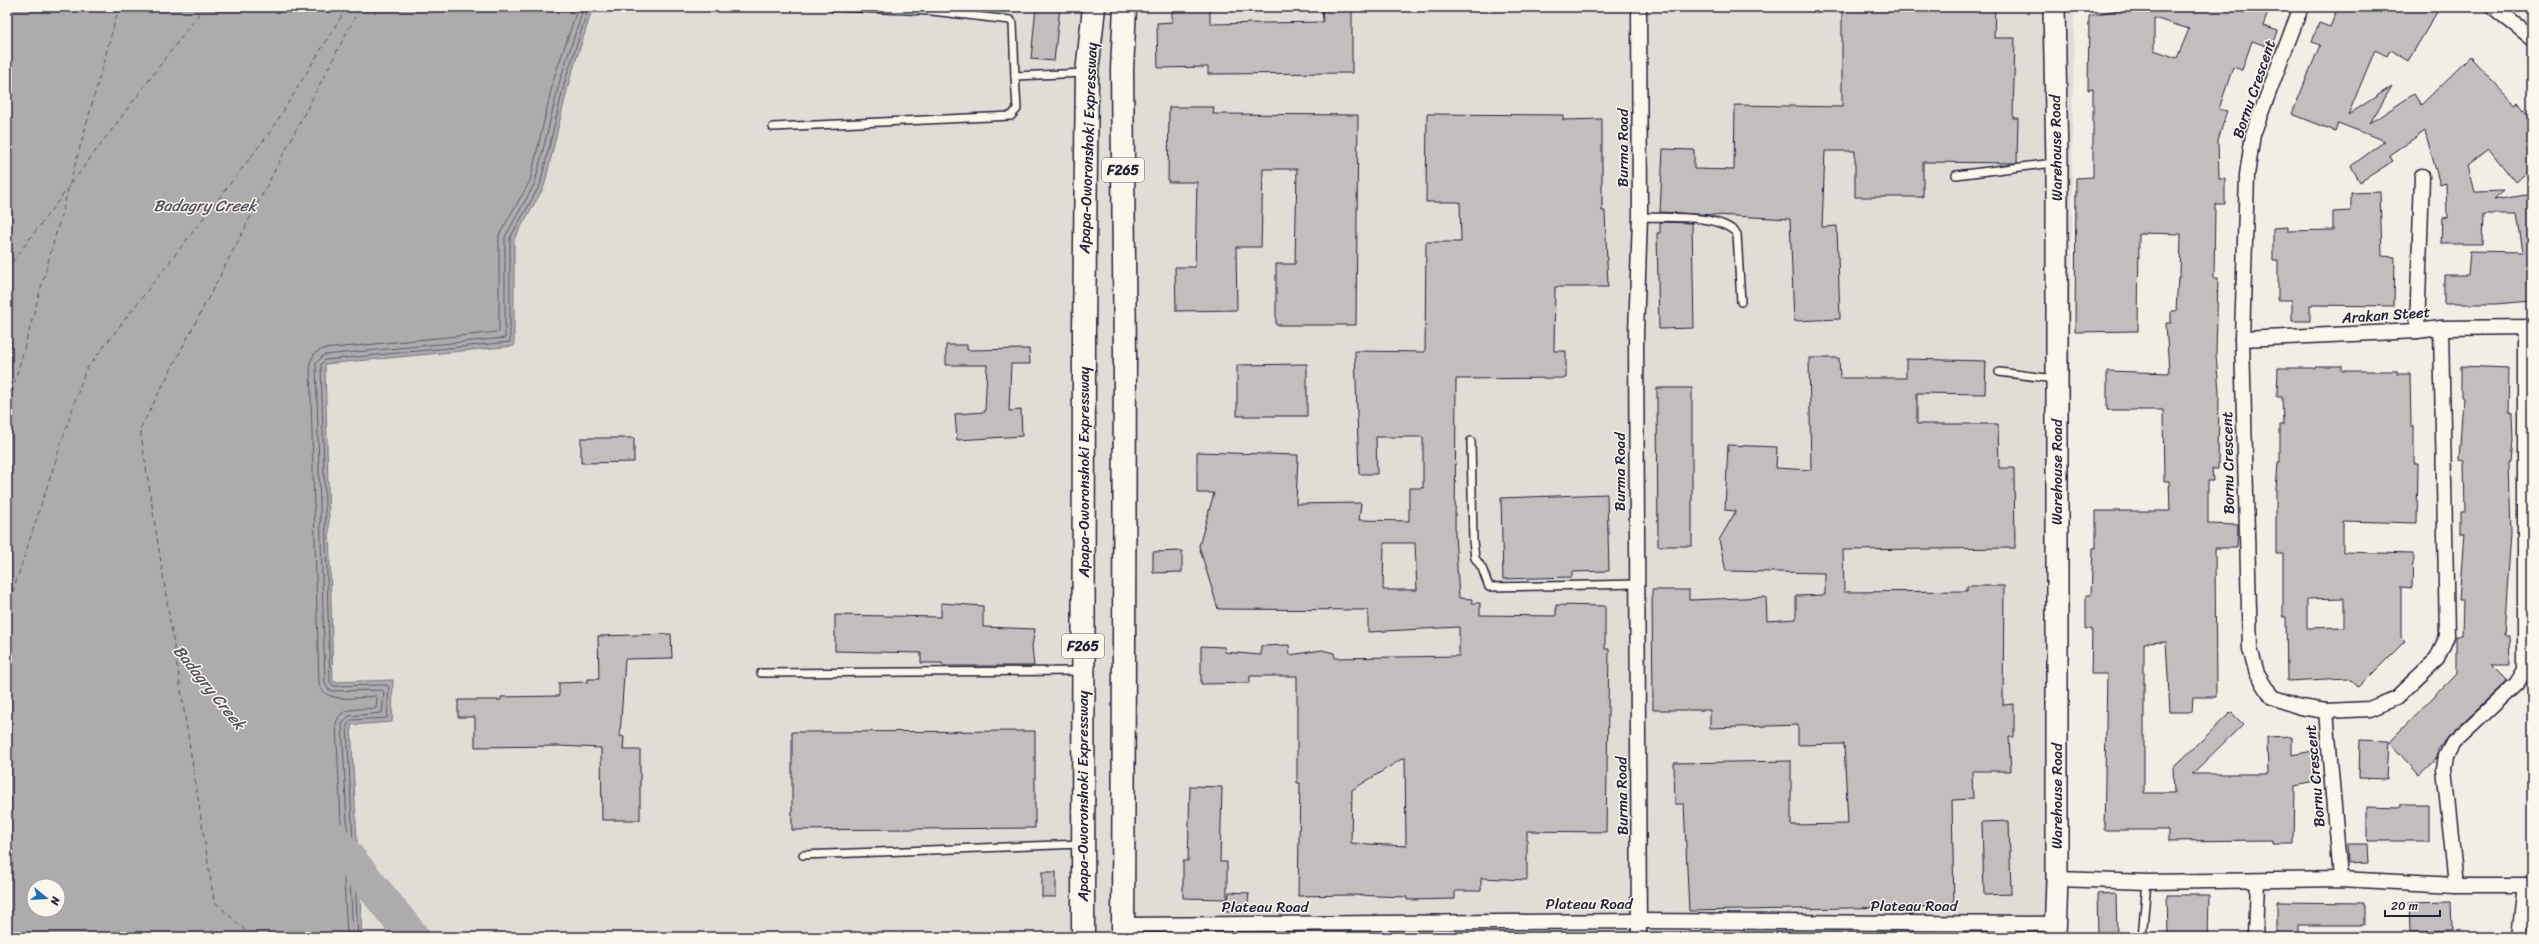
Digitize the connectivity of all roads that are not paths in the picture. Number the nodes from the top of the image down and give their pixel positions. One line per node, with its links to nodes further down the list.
1 (833, 7): 10 (lane)
2 (1094, 7): 9 (main road, Apapa-Oworonshoki Expressway / F265)
3 (1125, 7): 37 (main road, Apapa-Oworonshoki Expressway / F265)
4 (1639, 7): 15 (street, Burma Road)
5 (2054, 7): 12 (main road, Warehouse Road)
6 (2301, 7): 20 (street, Bornu Crescent)
7 (2493, 7): 8 (street)
8 (2532, 38)
9 (1087, 73): 10 (lane); 25 (main road, Apapa-Oworonshoki Expressway / F265)
10 (1015, 76): 11 (lane)
11 (773, 127)
12 (2057, 163): 13 (lane); 22 (main road, Warehouse Road)
13 (1956, 175)
14 (2422, 176): 19 (street)
15 (1640, 217): 16 (lane); 24 (street, Burma Road)
16 (1741, 302)
17 (2441, 328): 18 (street, Arakan Steet); 19 (street, Arakan Steet); 27 (street)
18 (2529, 328): 34 (street)
19 (2417, 331): 20 (street, Arakan Steet)
20 (2242, 339): 27 (street, Bornu Crescent)
21 (2000, 372): 22 (lane)
22 (2057, 380): 30 (main road, Warehouse Road)
23 (1471, 441): 24 (lane)
24 (1638, 584): 36 (street, Burma Road)
25 (1083, 671): 26 (lane); 28 (main road, Apapa-Oworonshoki Expressway / F265)
26 (761, 673)
27 (2326, 711): 31 (street, Bornu Crescent)
28 (1083, 843): 29 (lane); 39 (main road, Apapa-Oworonshoki Expressway / F265)
29 (803, 855)
30 (2057, 879): 33 (street); 38 (main road, Warehouse Road)
31 (2340, 879): 32 (street); 34 (street)
32 (2257, 881): 33 (street); 42 (street)
33 (2147, 882): 41 (lane)
34 (2456, 885): 35 (street)
35 (2528, 885): 43 (street)
36 (1640, 921): 37 (street, Plateau Road); 38 (street, Plateau Road); 40 (street, Burma Road)
37 (1123, 931)
38 (2055, 931)
39 (1083, 937)
40 (1639, 937)
41 (2142, 937)
42 (2255, 937)
43 (2519, 937)

